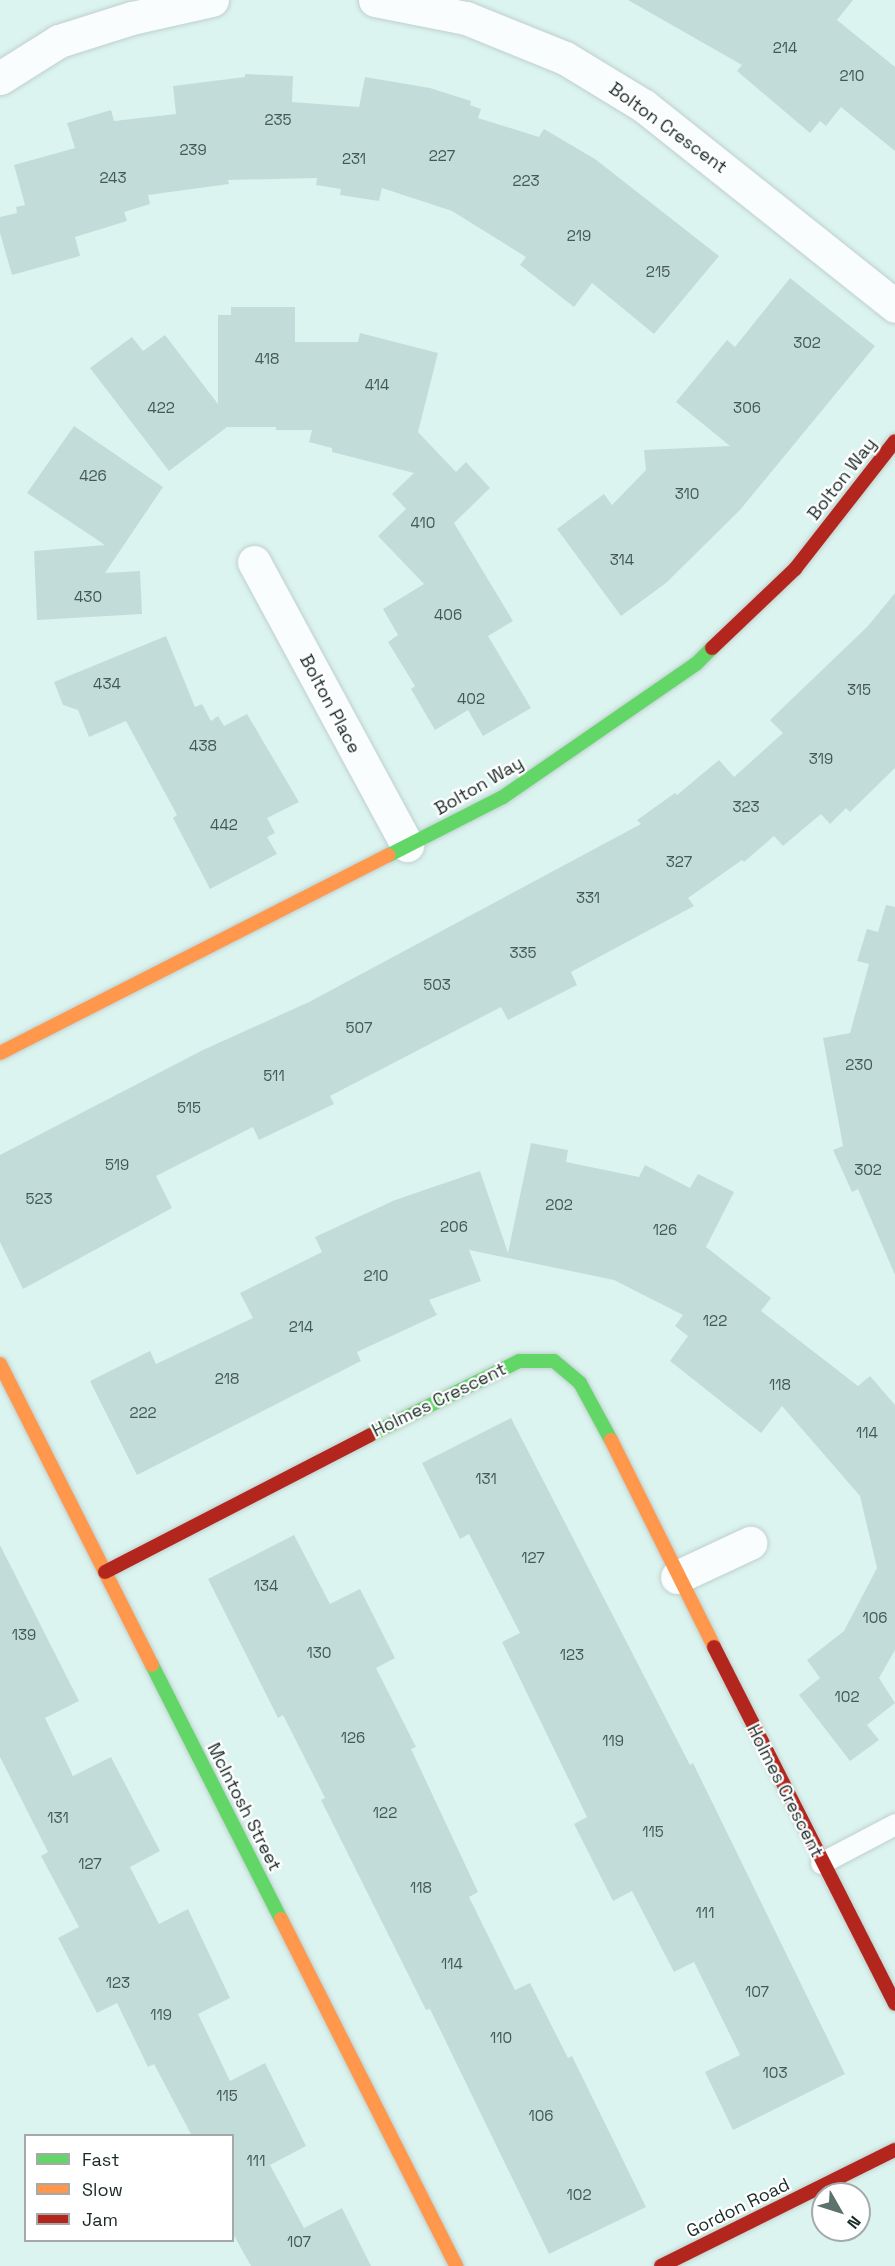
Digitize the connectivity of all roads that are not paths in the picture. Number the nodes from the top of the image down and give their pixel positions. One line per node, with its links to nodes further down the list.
1 (212, 0): 3 (street)
2 (375, 0): 4 (street, Bolton Crescent)
3 (0, 78)
4 (895, 306)
5 (895, 441): 7 (street, Bolton Way)
6 (254, 562): 7 (street, Bolton Place)
7 (407, 845): 8 (street, Bolton Way)
8 (0, 1053)
9 (0, 1364): 11 (street, McIntosh Street)
10 (750, 1543): 12 (street)
11 (105, 1572): 12 (street, Holmes Crescent); 17 (street, McIntosh Street)
12 (677, 1577): 14 (street, Holmes Crescent)
13 (895, 1824): 14 (lane)
14 (821, 1863): 15 (street, Holmes Crescent)
15 (895, 2004)
16 (895, 2150): 18 (street, Gordon Road)
17 (456, 2266)
18 (661, 2266)

